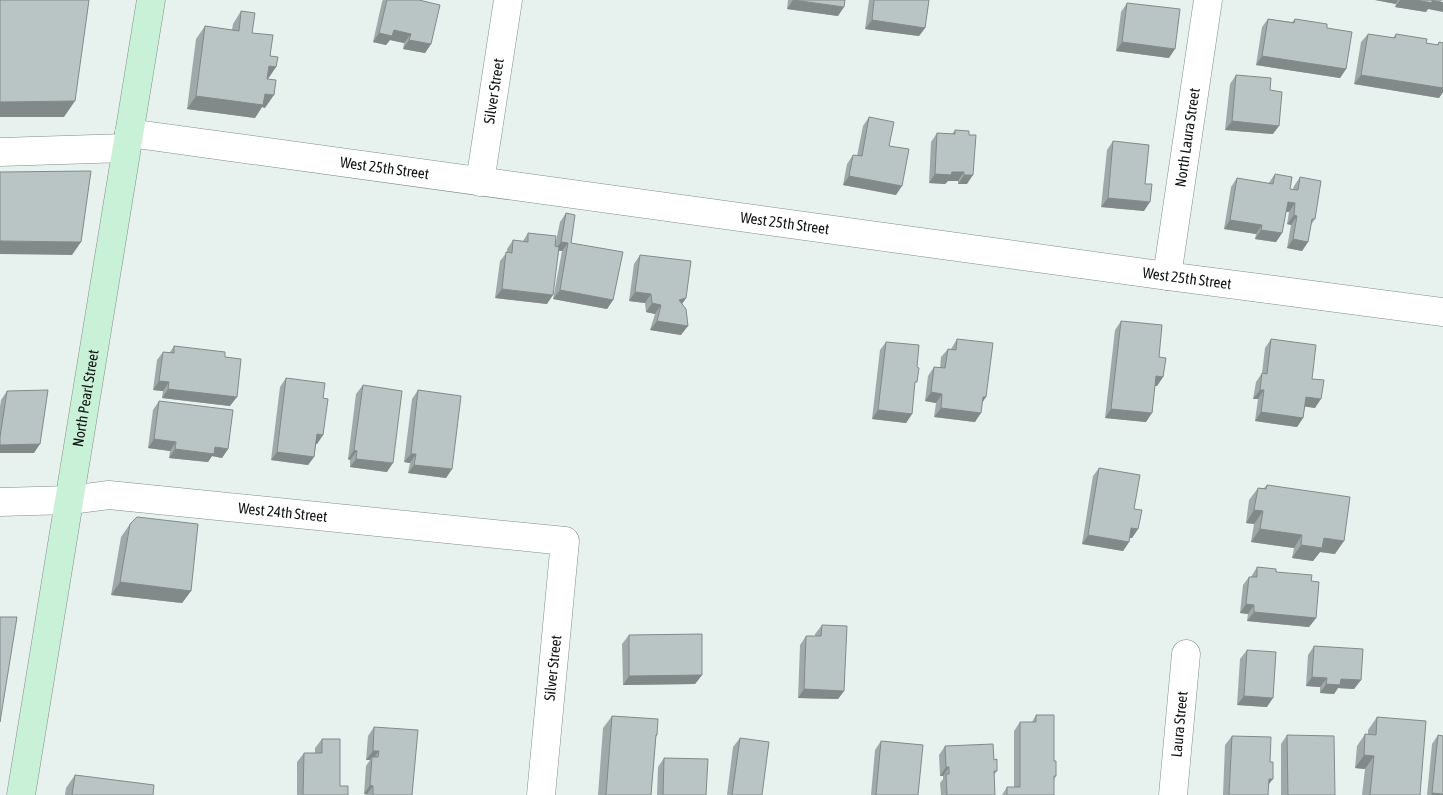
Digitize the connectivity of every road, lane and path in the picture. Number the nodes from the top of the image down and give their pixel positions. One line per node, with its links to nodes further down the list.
1 (151, 0): 4 (street, North Pearl Street)
2 (508, 0): 6 (street, Silver Street)
3 (1208, 0): 7 (street, North Laura Street)
4 (127, 141): 5 (street, West 25th Street); 6 (street, West 25th Street); 9 (street, North Pearl Street)
5 (0, 152)
6 (480, 182): 7 (street, West 25th Street)
7 (1168, 276): 8 (street, West 25th Street)
8 (1443, 312)
9 (70, 500): 10 (street, West 24th Street); 11 (street, West 24th Street); 13 (street, North Pearl Street)
10 (0, 502)
11 (565, 541): 14 (street, Silver Street)
12 (1186, 654): 15 (street, Laura Street)
13 (21, 795)
14 (541, 795)
15 (1173, 795)

